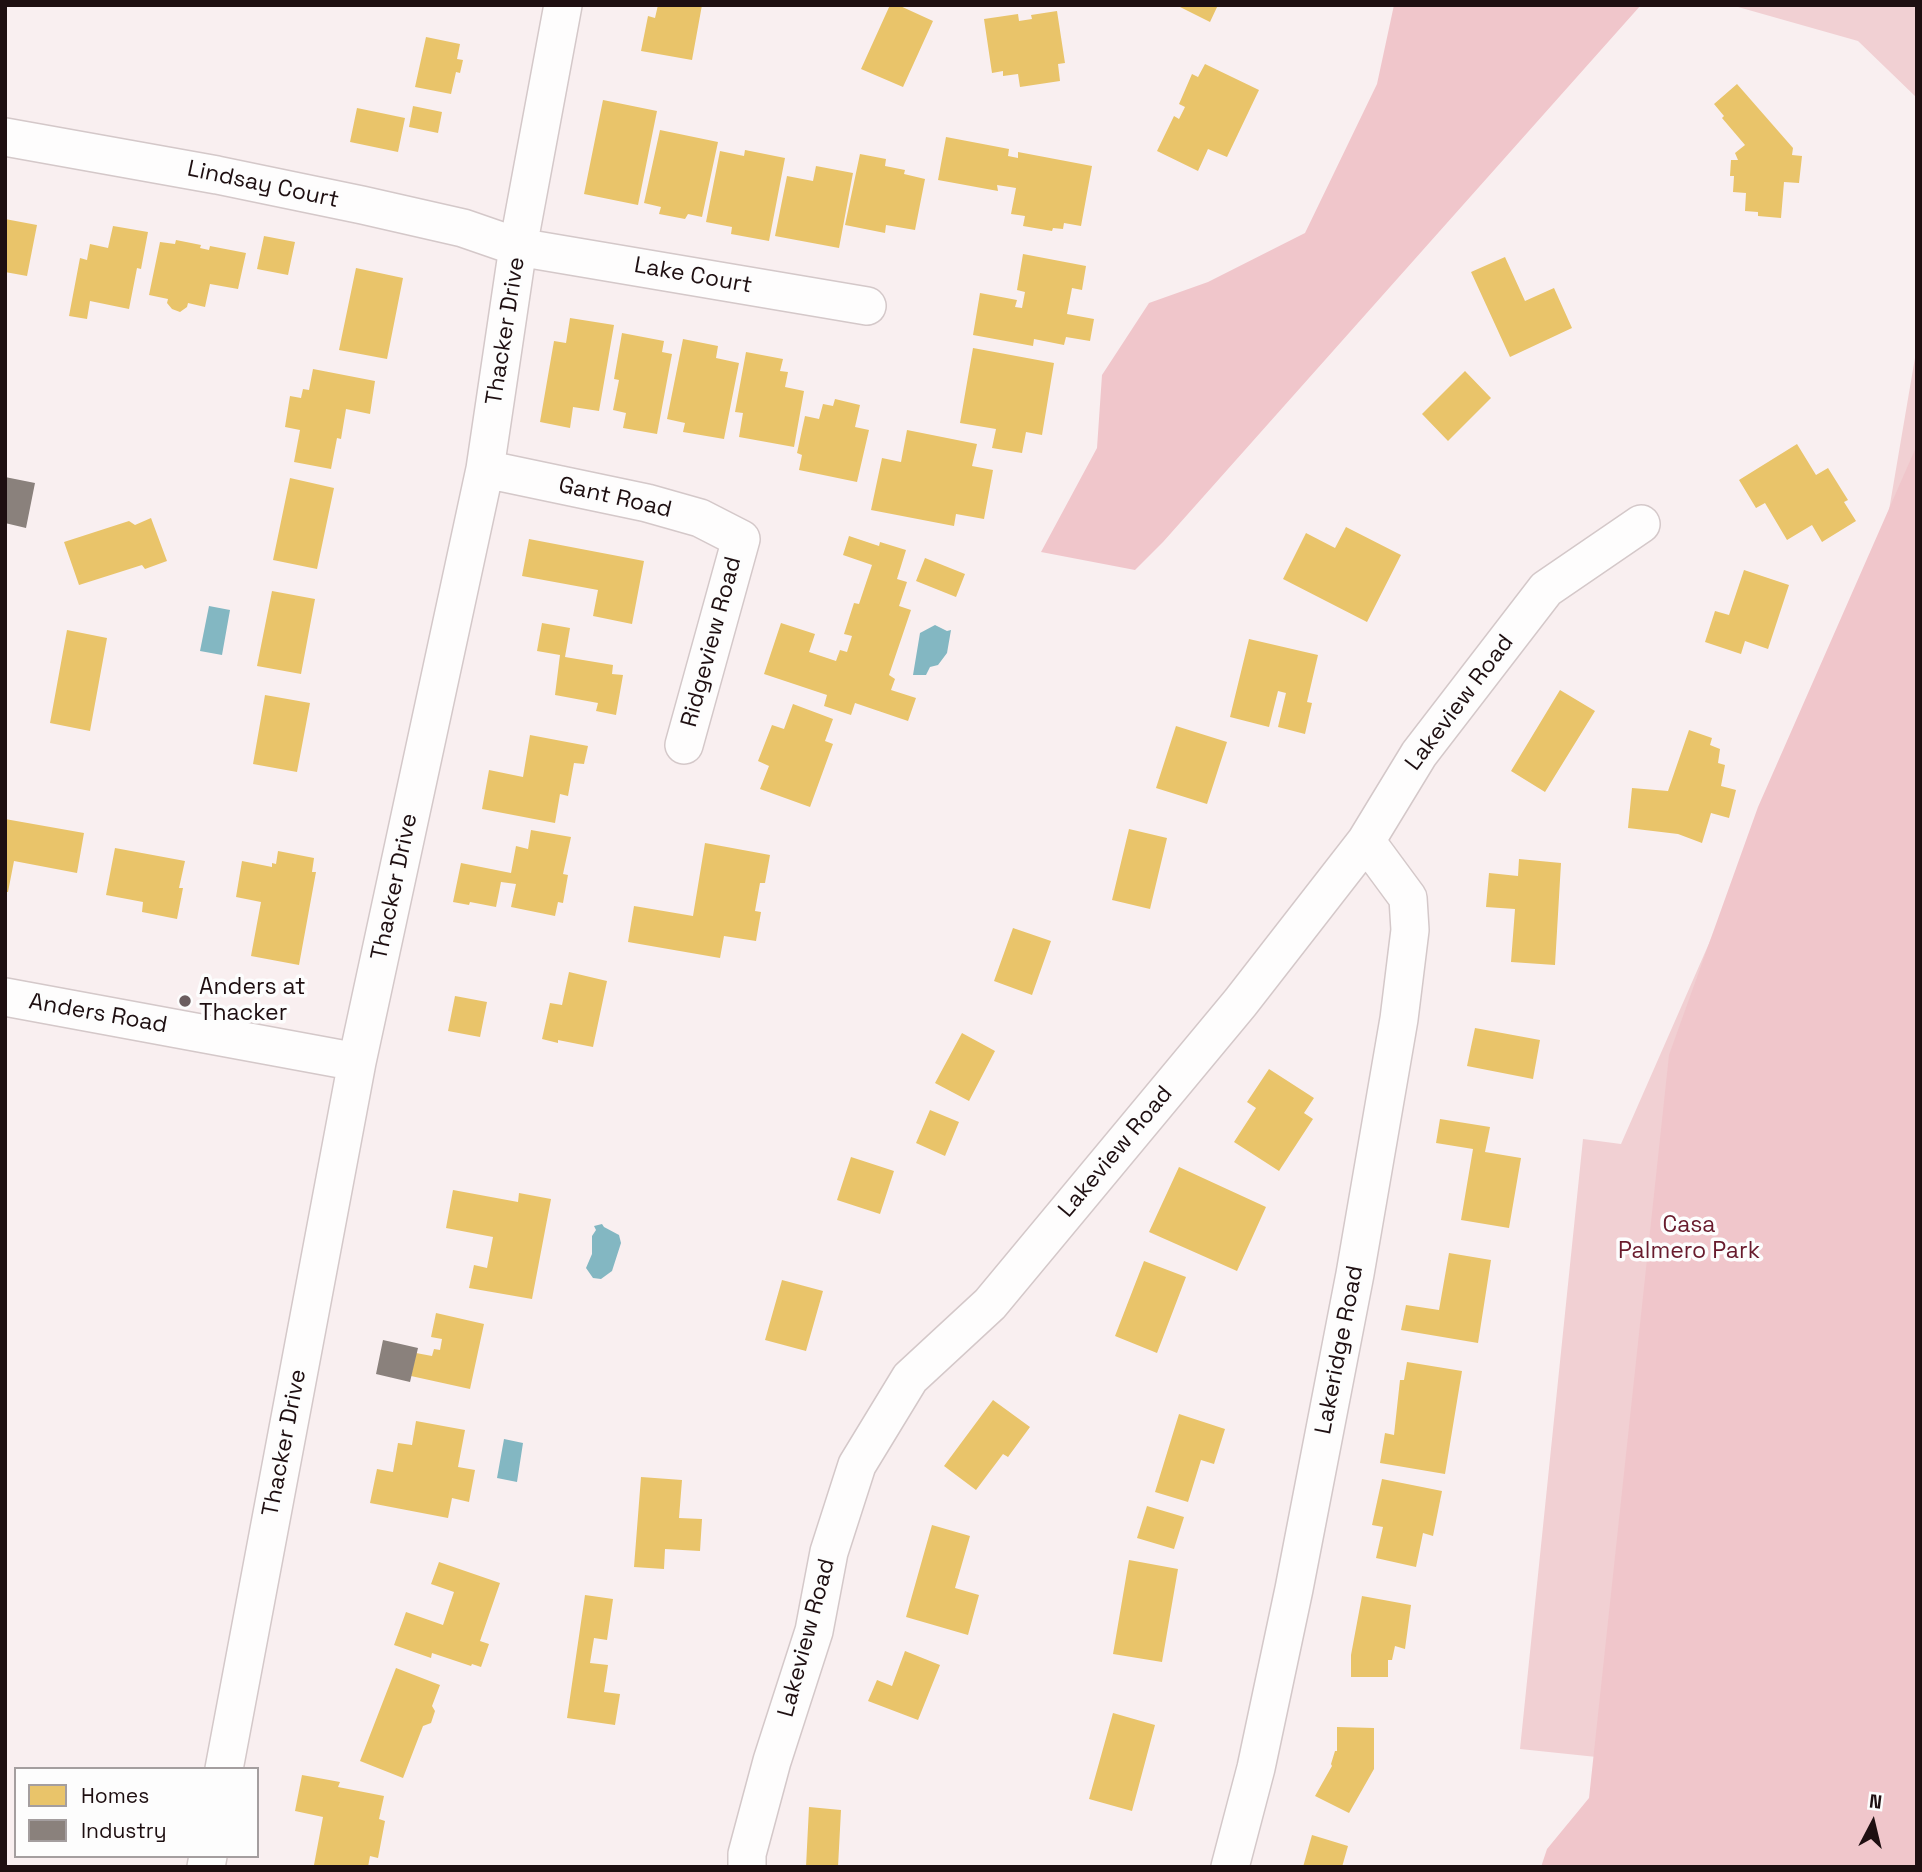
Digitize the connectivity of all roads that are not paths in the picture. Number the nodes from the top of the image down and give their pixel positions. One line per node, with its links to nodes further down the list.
1 (563, 5): 3 (street, Thacker Drive)
2 (5, 136): 3 (street, Lindsay Court)
3 (518, 247): 4 (street, Lake Court); 5 (street, Thacker Drive)
4 (867, 306)
5 (485, 469): 7 (street, Gant Road); 11 (street, Thacker Drive)
6 (1641, 524): 9 (street, Lakeview Road)
7 (741, 539): 8 (street, Ridgeview Road)
8 (684, 745)
9 (1366, 841): 13 (street, Lakeview Road); 14 (street, Lakeridge Road)
10 (5, 997): 11 (street, Anders Road)
11 (357, 1062): 12 (street, Thacker Drive)
12 (224, 1767)
13 (747, 1867)
14 (1230, 1867)

